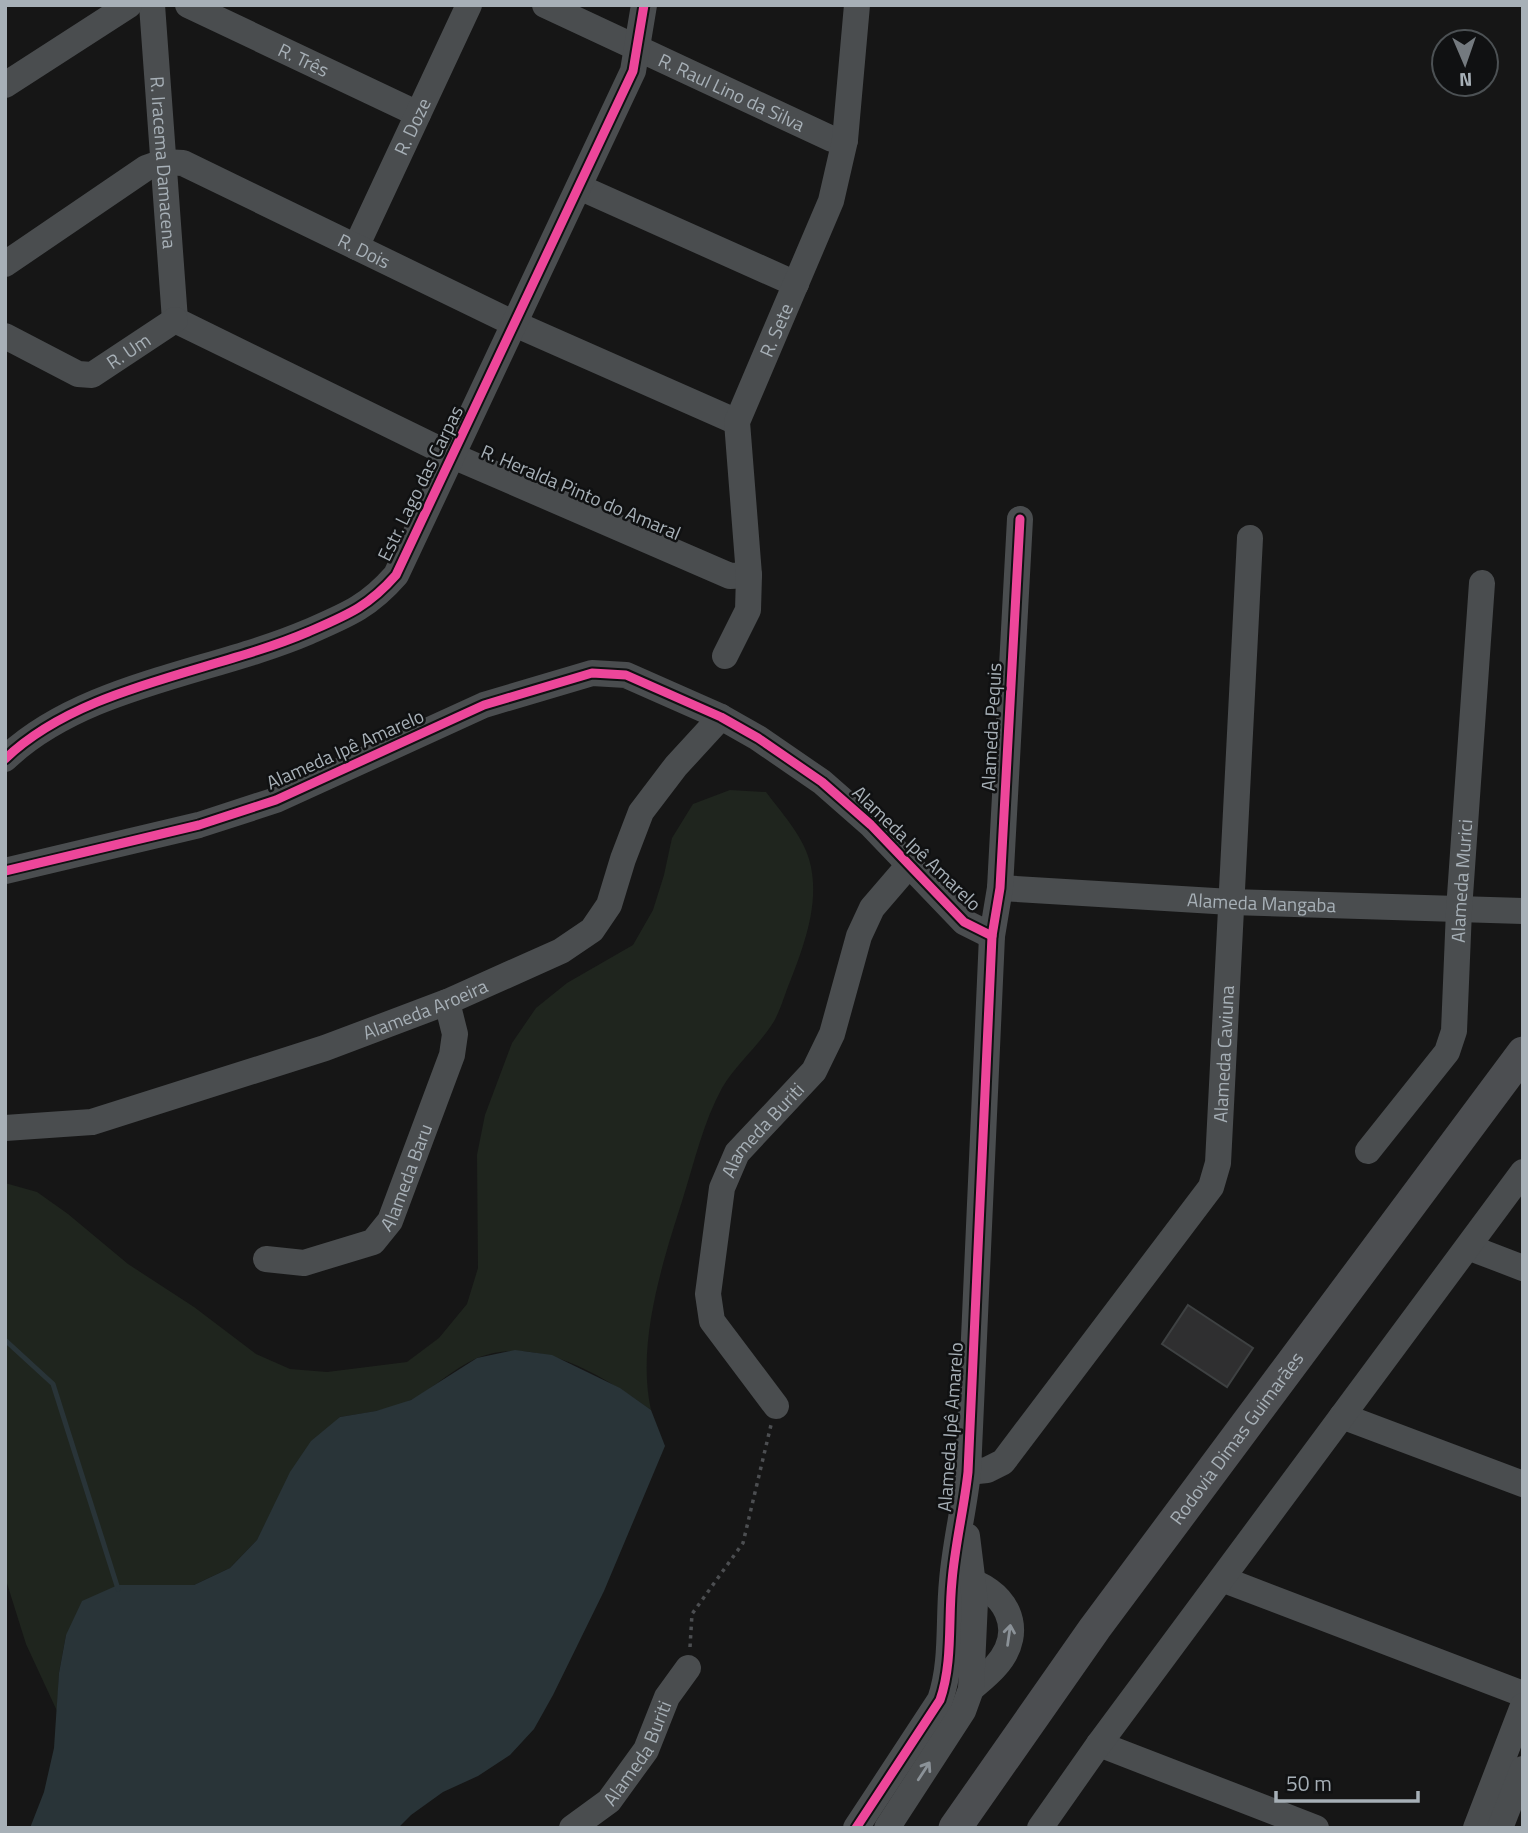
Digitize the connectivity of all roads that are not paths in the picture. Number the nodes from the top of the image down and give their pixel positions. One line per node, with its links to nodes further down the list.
1 (129, 5): 9 (street)
2 (152, 5): 12 (street, R. Iracema Damacena)
3 (188, 5): 10 (street, R. Três)
4 (469, 5): 10 (street, R. Doze)
5 (545, 5): 8 (street, R. Raul Lino da Silva)
6 (643, 5): 8 (street, Estr. Lago das Carpas)
7 (857, 5): 11 (street, R. Sete)
8 (638, 49): 11 (street, R. Raul Lino da Silva); 13 (street, Estr. Lago das Carpas)
9 (5, 85)
10 (418, 114): 14 (street, R. Doze)
11 (845, 140): 16 (street, R. Sete)
12 (163, 162): 14 (street, R. Dois); 15 (street); 17 (street, R. Iracema Damacena)
13 (579, 187): 16 (street); 18 (street, Estr. Lago das Carpas)
14 (356, 247): 18 (street, R. Dois)
15 (5, 264)
16 (796, 284): 20 (street, R. Sete)
17 (175, 320): 19 (street, R. Um); 21 (street, R. Heralda Pinto do Amaral)
18 (515, 324): 20 (street, R. Dois); 21 (street, Estr. Lago das Carpas)
19 (5, 336)
20 (737, 422): 24 (street, R. Sete)
21 (453, 456): 24 (street, R. Heralda Pinto do Amaral); 28 (street, Estr. Lago das Carpas)
22 (1020, 519): 31 (street, Alameda Pequis)
23 (1250, 538): 32 (street, Alameda Caviuna)
24 (749, 575): 26 (street, R. Sete)
25 (1482, 583): 33 (street, Alameda Murici)
26 (725, 656)
27 (721, 718): 29 (street, Alameda Ipê Amarelo); 30 (street, Alameda Ipê Amarelo); 36 (street, Alameda Aroeira)
28 (5, 759)
29 (909, 865): 35 (street, Alameda Ipê Amarelo); 44 (street, Alameda Buriti)
30 (5, 871)
31 (1000, 888): 32 (street, Alameda Mangaba); 35 (street, Alameda Pequis)
32 (1231, 902): 33 (street, Alameda Mangaba); 46 (street, Alameda Caviuna)
33 (1458, 909): 34 (street, Alameda Mangaba); 39 (street, Alameda Murici)
34 (1523, 911)
35 (992, 936): 46 (street, Alameda Ipê Amarelo)
36 (447, 1002): 38 (street, Alameda Aroeira); 42 (street, Alameda Baru)
37 (1523, 1053): 59 (main road, Rodovia Dimas Guimarães)
38 (5, 1128)
39 (1368, 1151)
40 (1523, 1172): 41 (street)
41 (1468, 1247): 43 (street); 45 (street)
42 (266, 1259)
43 (1523, 1268)
44 (776, 1406)
45 (1342, 1416): 47 (street); 49 (street)
46 (968, 1472): 48 (street, Alameda Ipê Amarelo)
47 (1523, 1484)
48 (962, 1579): 51 (street, Alameda Ipê Amarelo); 51 (street, one-way to 48); 57 (street, Alameda Ipê Amarelo)
49 (1222, 1579): 52 (street); 54 (street)
50 (688, 1668): 56 (street, Alameda Buriti)
51 (971, 1689): 58 (street, Alameda Ipê Amarelo, one-way to 51)
52 (1523, 1693)
53 (1523, 1706): 62 (street)
54 (1099, 1744): 60 (street); 61 (street)
55 (1523, 1769): 63 (street)
56 (572, 1828)
57 (856, 1828)
58 (887, 1828)
59 (955, 1828)
60 (1040, 1828)
61 (1316, 1828)
62 (1476, 1828)
63 (1500, 1828)

